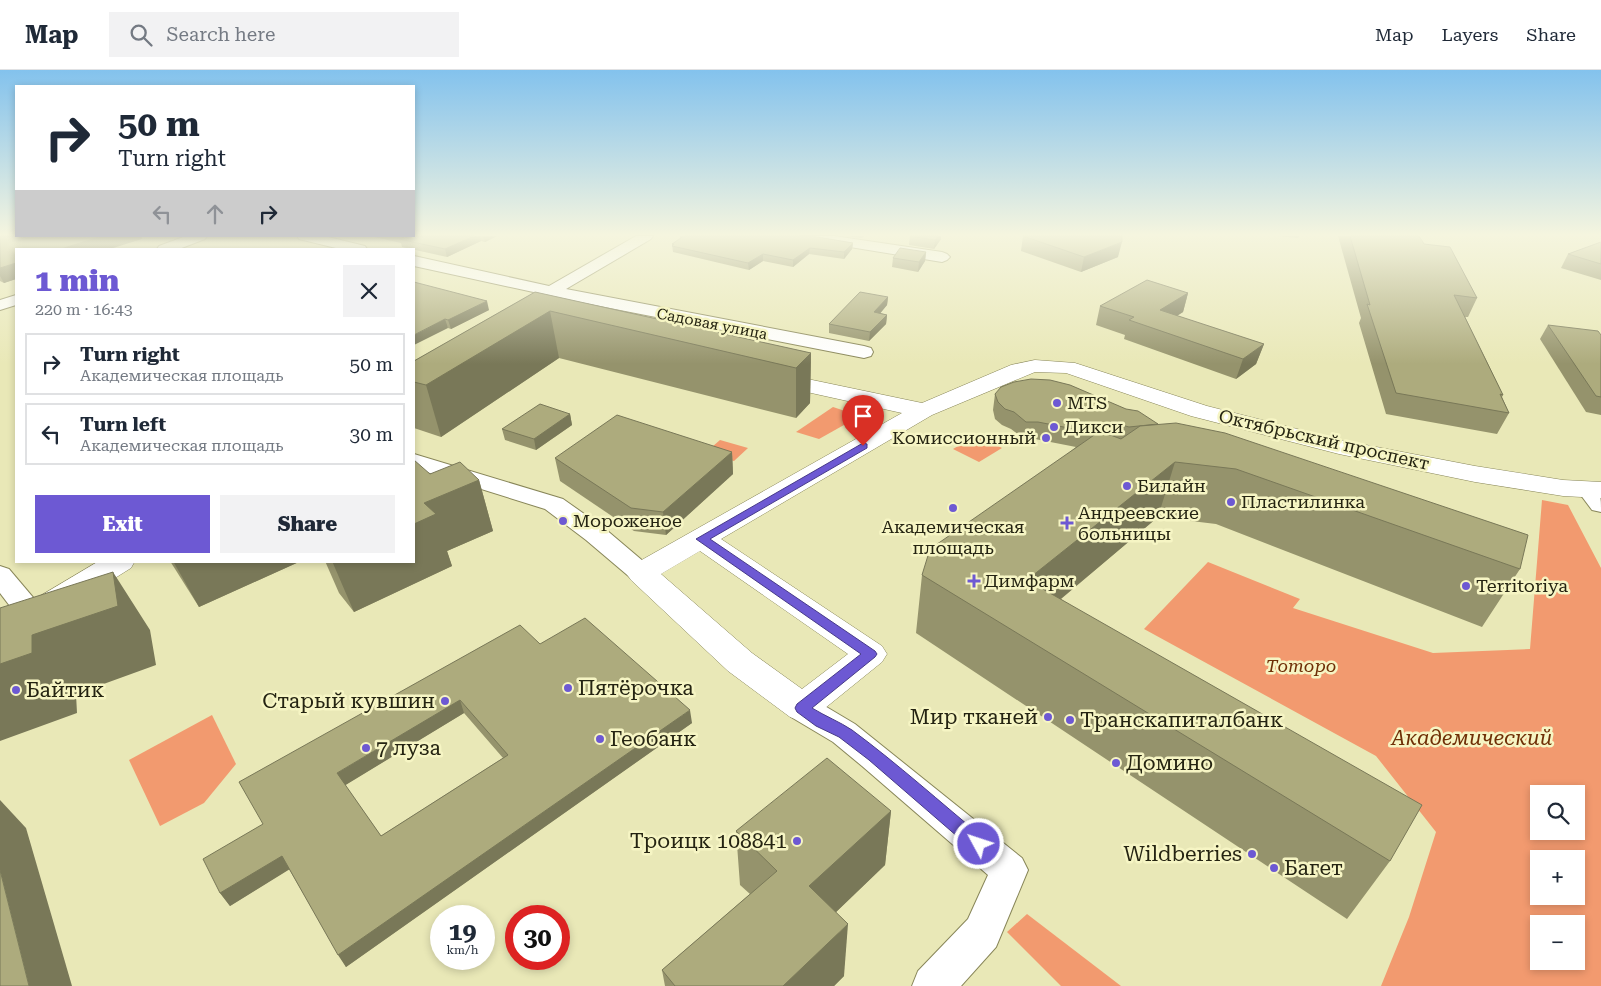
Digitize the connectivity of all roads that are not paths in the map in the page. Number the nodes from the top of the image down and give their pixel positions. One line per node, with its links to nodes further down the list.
1 (494, 279): 3 (street, Садовая улица)
2 (571, 279): 3 (street)
3 (549, 291): 4 (street); 5 (street, Садовая улица)
4 (535, 302)
5 (864, 352)
6 (759, 374): 7 (main road)
7 (924, 410): 9 (main road, Октябрьский проспект); 10 (main road)
8 (415, 461): 12 (street)
9 (1597, 495)
10 (702, 539): 12 (main road); 16 (main road)
11 (119, 563): 14 (main road)
12 (641, 573): 16 (main road)
13 (0, 576): 14 (street)
14 (32, 615): 15 (main road)
15 (0, 635)
16 (802, 708): 17 (street)
17 (933, 986)

